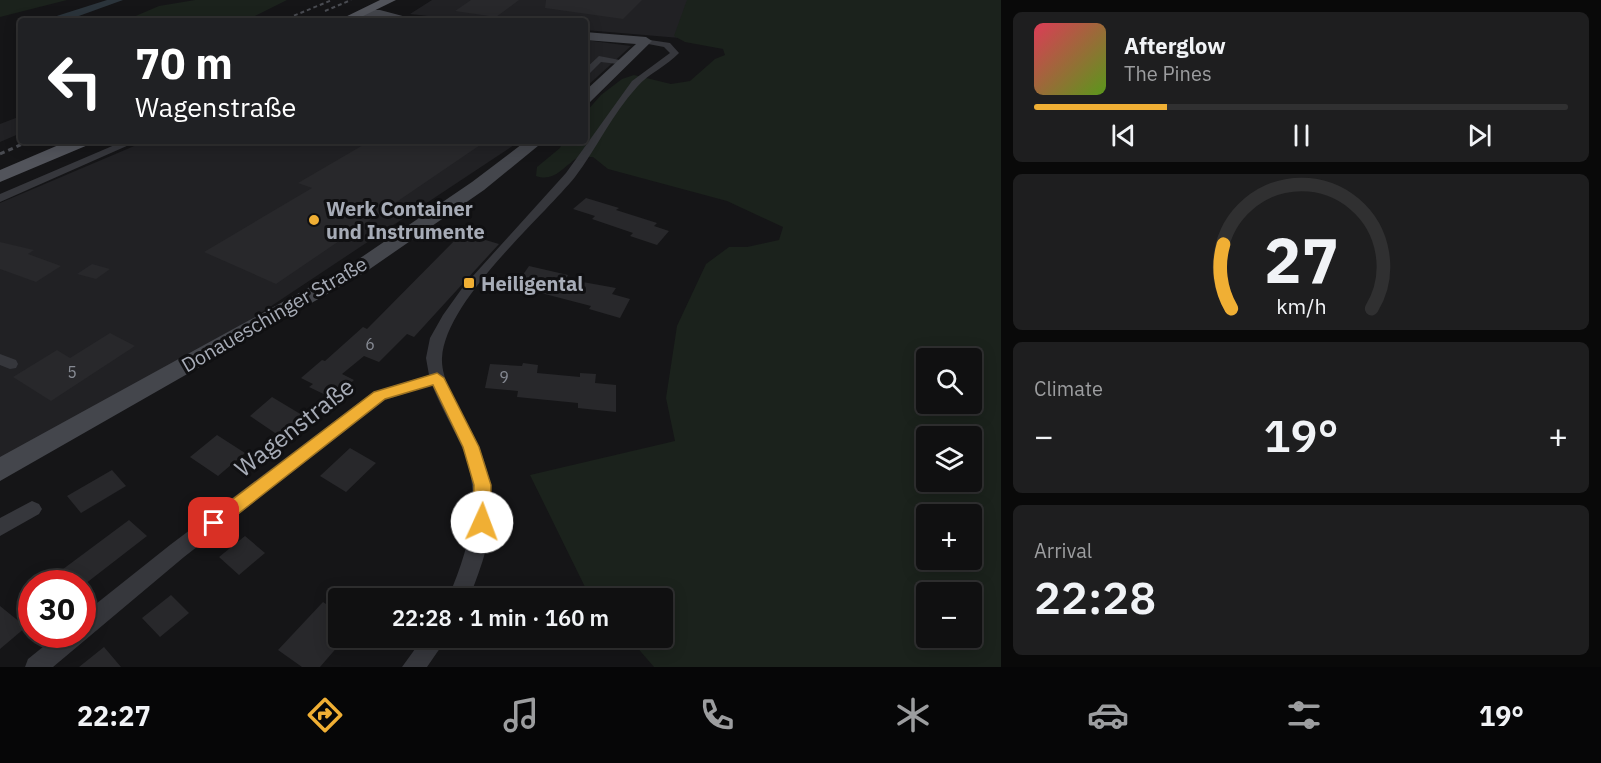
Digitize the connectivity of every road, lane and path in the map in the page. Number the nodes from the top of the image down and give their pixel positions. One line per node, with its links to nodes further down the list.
1 (390, 0): 3 (main road)
2 (407, 0): 3 (main road)
3 (369, 16): 4 (street)
4 (385, 18)
5 (588, 36): 6 (street)
6 (646, 42): 7 (street); 15 (street)
7 (626, 62): 8 (street); 9 (street)
8 (588, 72)
9 (588, 96)
10 (75, 144): 13 (main road)
11 (126, 144): 14 (street)
12 (532, 144): 16 (street, Donaueschinger Straße)
13 (0, 177)
14 (0, 198)
15 (437, 378): 19 (street); 20 (street, Wagenstraße)
16 (0, 470)
17 (32, 509): 18 (street)
18 (0, 528)
19 (463, 588)
20 (96, 618)
21 (59, 648): 23 (street)
22 (428, 648): 24 (street)
23 (36, 667)
24 (413, 667)

